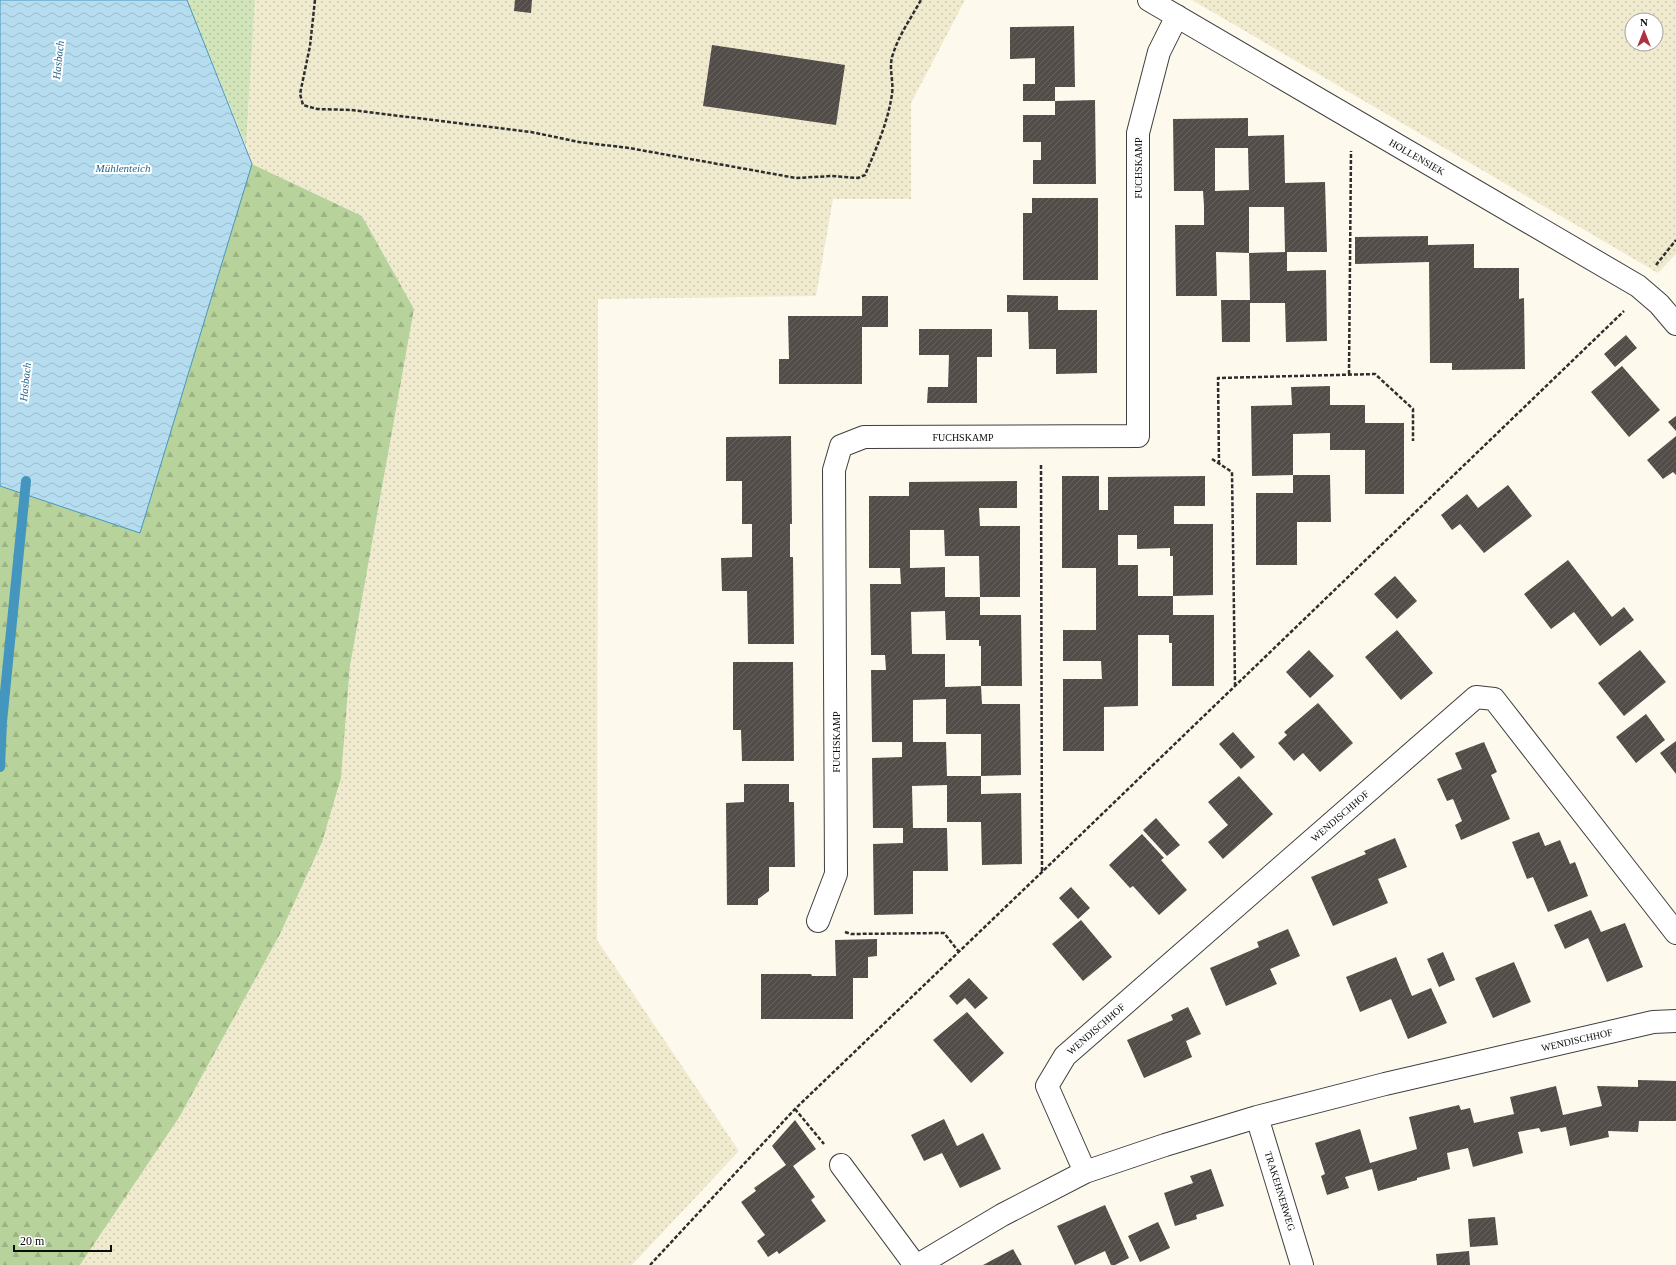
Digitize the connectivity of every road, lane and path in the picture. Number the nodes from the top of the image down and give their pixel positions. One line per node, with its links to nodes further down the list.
1 (315, 0): 2 (path)
2 (921, 0)
3 (1149, 0): 4 (street, HOLLENSIEK)
4 (1177, 16): 5 (street, HOLLENSIEK); 9 (street, FUCHSKAMP)
5 (1356, 122): 6 (street, HOLLENSIEK); 8 (path)
6 (1638, 286): 7 (street, HOLLENSIEK); 13 (path)
7 (1676, 324)
8 (1349, 374): 10 (path); 12 (path)
9 (1041, 436): 14 (path); 15 (street, FUCHSKAMP)
10 (1413, 441)
11 (1212, 459): 12 (path)
12 (1219, 464): 13 (path)
13 (1235, 686): 14 (path)
14 (1042, 872): 17 (path)
15 (818, 921): 17 (path)
16 (1676, 932): 22 (street, WENDISCHHOF)
17 (959, 952): 19 (path)
18 (1676, 1021): 20 (street, WENDISCHHOF)
19 (795, 1109): 21 (path); 23 (path)
20 (1257, 1117): 22 (street, WENDISCHHOF); 26 (street, TRAKEHNERWEG)
21 (841, 1165): 24 (street)
22 (1085, 1172): 25 (street, WENDISCHHOF)
23 (650, 1265)
24 (915, 1265)
25 (918, 1265)
26 (1302, 1265)

